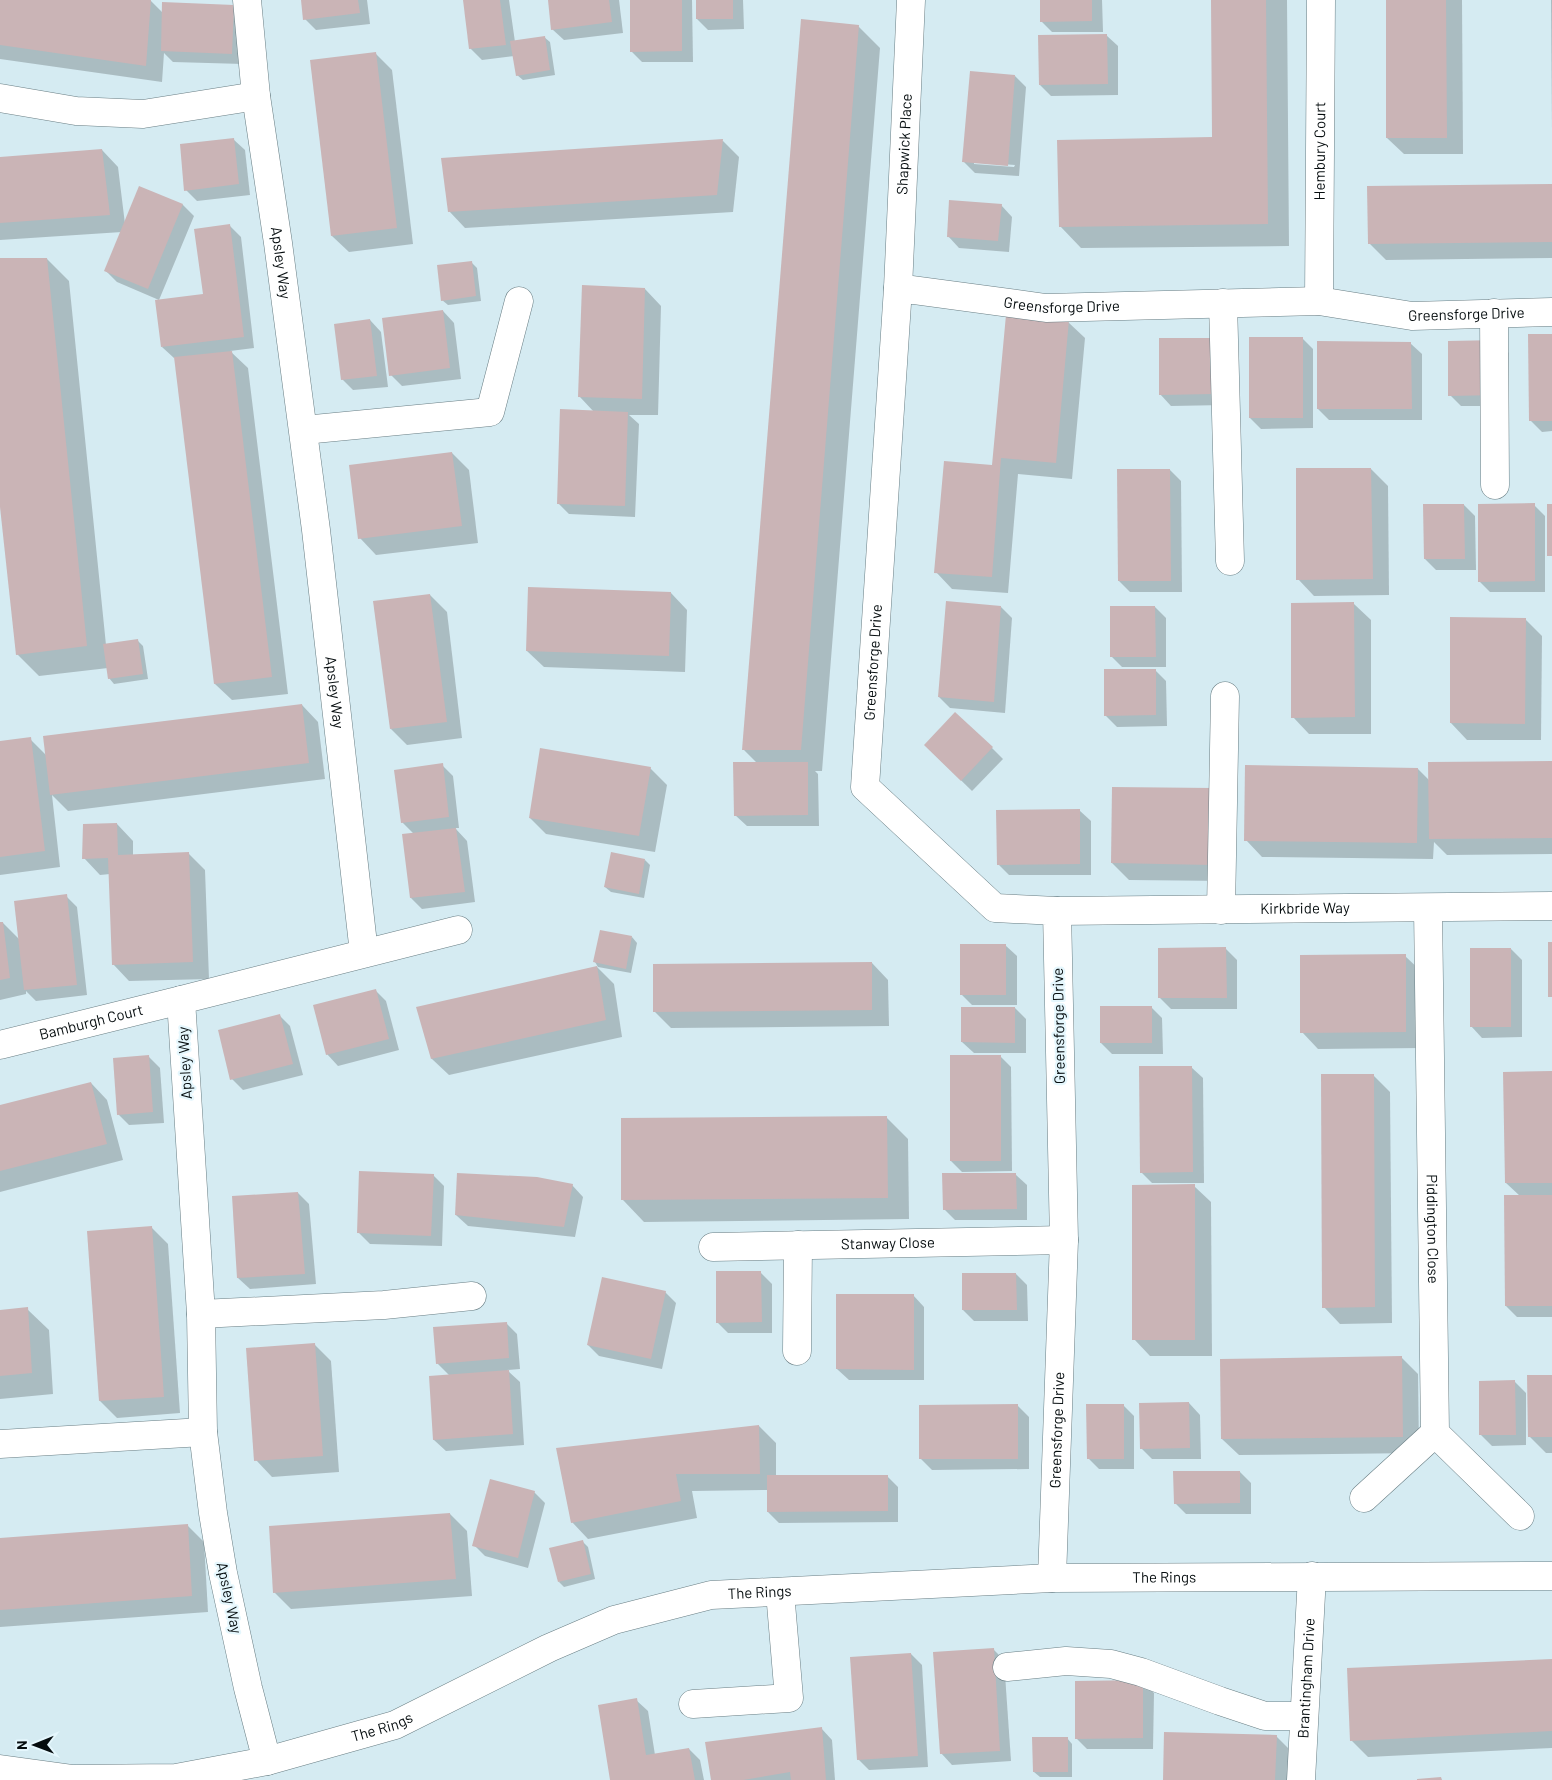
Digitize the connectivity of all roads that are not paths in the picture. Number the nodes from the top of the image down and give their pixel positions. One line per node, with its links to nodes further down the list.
1 (247, 0): 4 (street, Apsley Way)
2 (911, 0): 6 (street, Shapwick Place)
3 (1321, 0): 8 (street, Hembury Court)
4 (256, 96): 5 (street); 12 (street, Apsley Way)
5 (0, 98)
6 (898, 288): 9 (street, Greensforge Drive); 19 (street, Greensforge Drive)
7 (519, 301): 12 (street)
8 (1319, 301): 9 (street, Greensforge Drive); 11 (street, Greensforge Drive)
9 (1223, 304): 14 (street)
10 (1552, 312): 11 (street, Greensforge Drive)
11 (1494, 313): 13 (street)
12 (304, 430): 21 (street, Apsley Way)
13 (1495, 485)
14 (1230, 560)
15 (1225, 696): 18 (street)
16 (1552, 906): 17 (street, Kirkbride Way)
17 (1428, 908): 18 (street, Kirkbride Way); 31 (street, Piddington Close)
18 (1221, 910): 19 (street, Kirkbride Way)
19 (1056, 911): 24 (street, Greensforge Drive)
20 (458, 930): 21 (street)
21 (364, 953): 22 (street)
22 (181, 1000): 23 (street, Bamburgh Court); 28 (street, Apsley Way)
23 (0, 1045)
24 (1064, 1240): 25 (street, Stanway Close); 37 (street, Greensforge Drive)
25 (798, 1245): 26 (street, Stanway Close); 29 (street)
26 (713, 1247)
27 (472, 1296): 28 (street)
28 (201, 1314): 30 (street, Apsley Way)
29 (797, 1351)
30 (203, 1432): 32 (street); 42 (street, Apsley Way)
31 (1435, 1433): 33 (street); 34 (street)
32 (0, 1444)
33 (1364, 1498)
34 (1520, 1516)
35 (1312, 1576): 36 (street, The Rings); 37 (street, The Rings); 41 (street, Brantingham Drive)
36 (1552, 1576)
37 (1052, 1578): 38 (street, The Rings)
38 (780, 1592): 40 (street); 42 (street, The Rings)
39 (1007, 1667): 41 (street)
40 (693, 1704)
41 (1304, 1716): 44 (street, Brantingham Drive)
42 (267, 1761): 43 (street, The Rings)
43 (0, 1769)
44 (1301, 1780)

